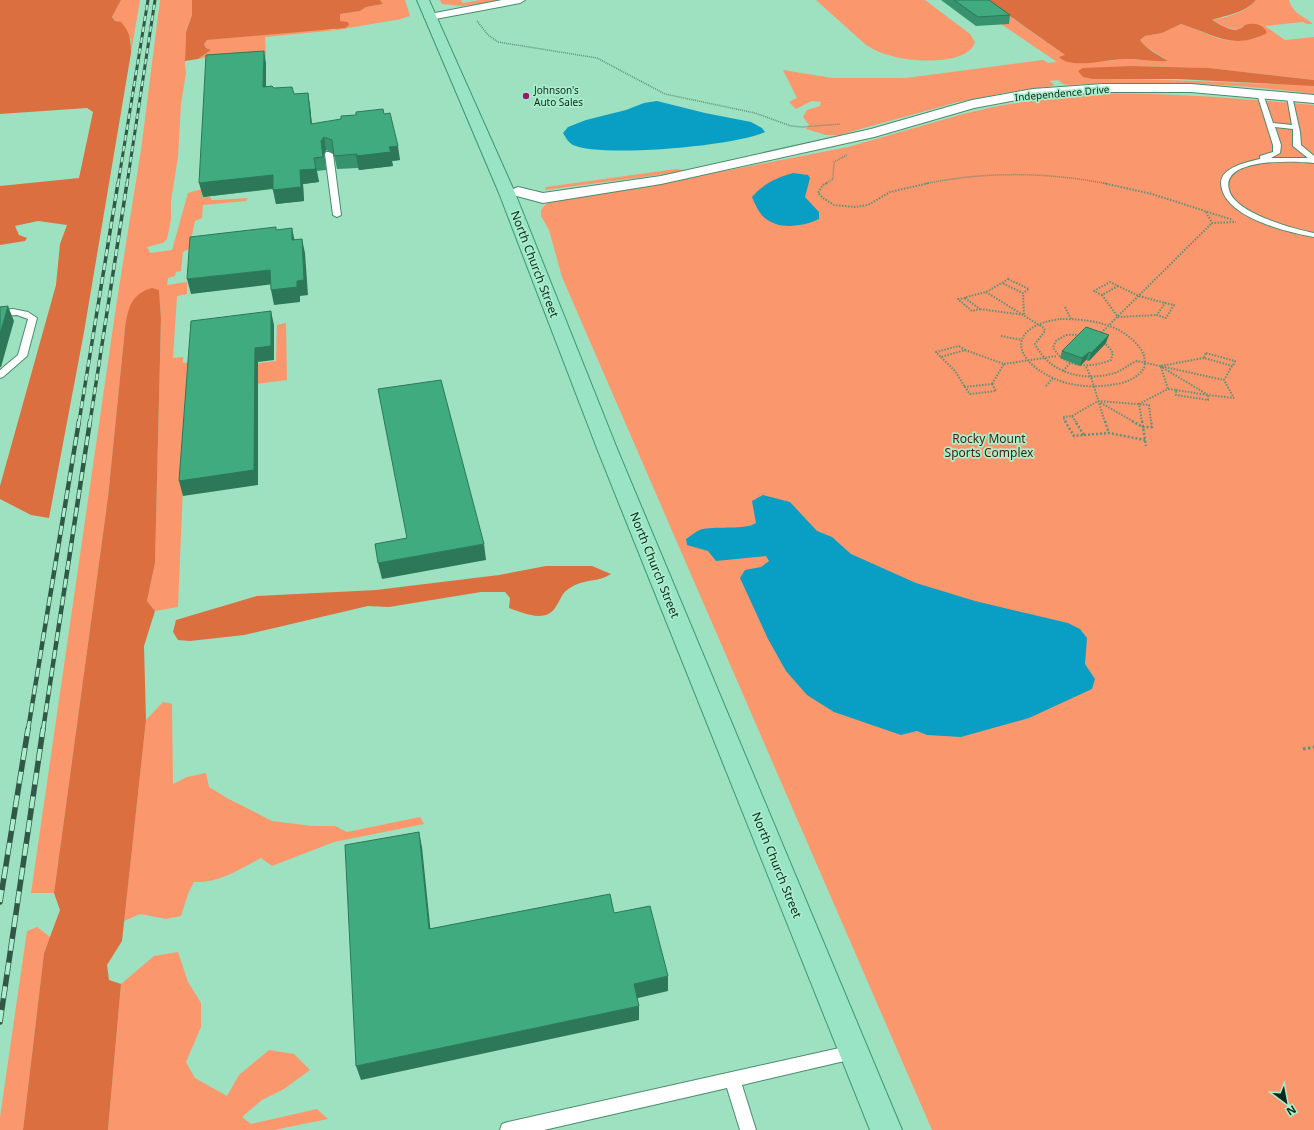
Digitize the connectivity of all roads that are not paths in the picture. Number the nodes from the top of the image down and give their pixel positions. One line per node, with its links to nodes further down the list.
1 (520, 0): 2 (street)
2 (427, 8): 14 (main road, North Church Street)
3 (1260, 94): 4 (street, Independence Drive); 6 (lane); 8 (street, Independence Drive)
4 (1290, 97): 5 (street, Independence Drive); 7 (lane)
5 (1314, 99)
6 (1272, 125): 7 (lane); 11 (lane)
7 (1296, 127): 10 (lane)
8 (816, 146): 12 (street); 14 (street)
9 (329, 154): 15 (lane)
10 (1314, 160): 11 (lane)
11 (1258, 161): 16 (lane)
12 (576, 179)
13 (537, 184): 14 (street)
14 (512, 192): 19 (main road, North Church Street)
15 (337, 215)
16 (1314, 235)
17 (0, 313): 18 (lane)
18 (0, 375)
19 (854, 1052): 20 (lane); 23 (main road, North Church Street)
20 (732, 1079): 21 (lane); 22 (lane)
21 (508, 1130)
22 (748, 1130)
23 (886, 1130)

